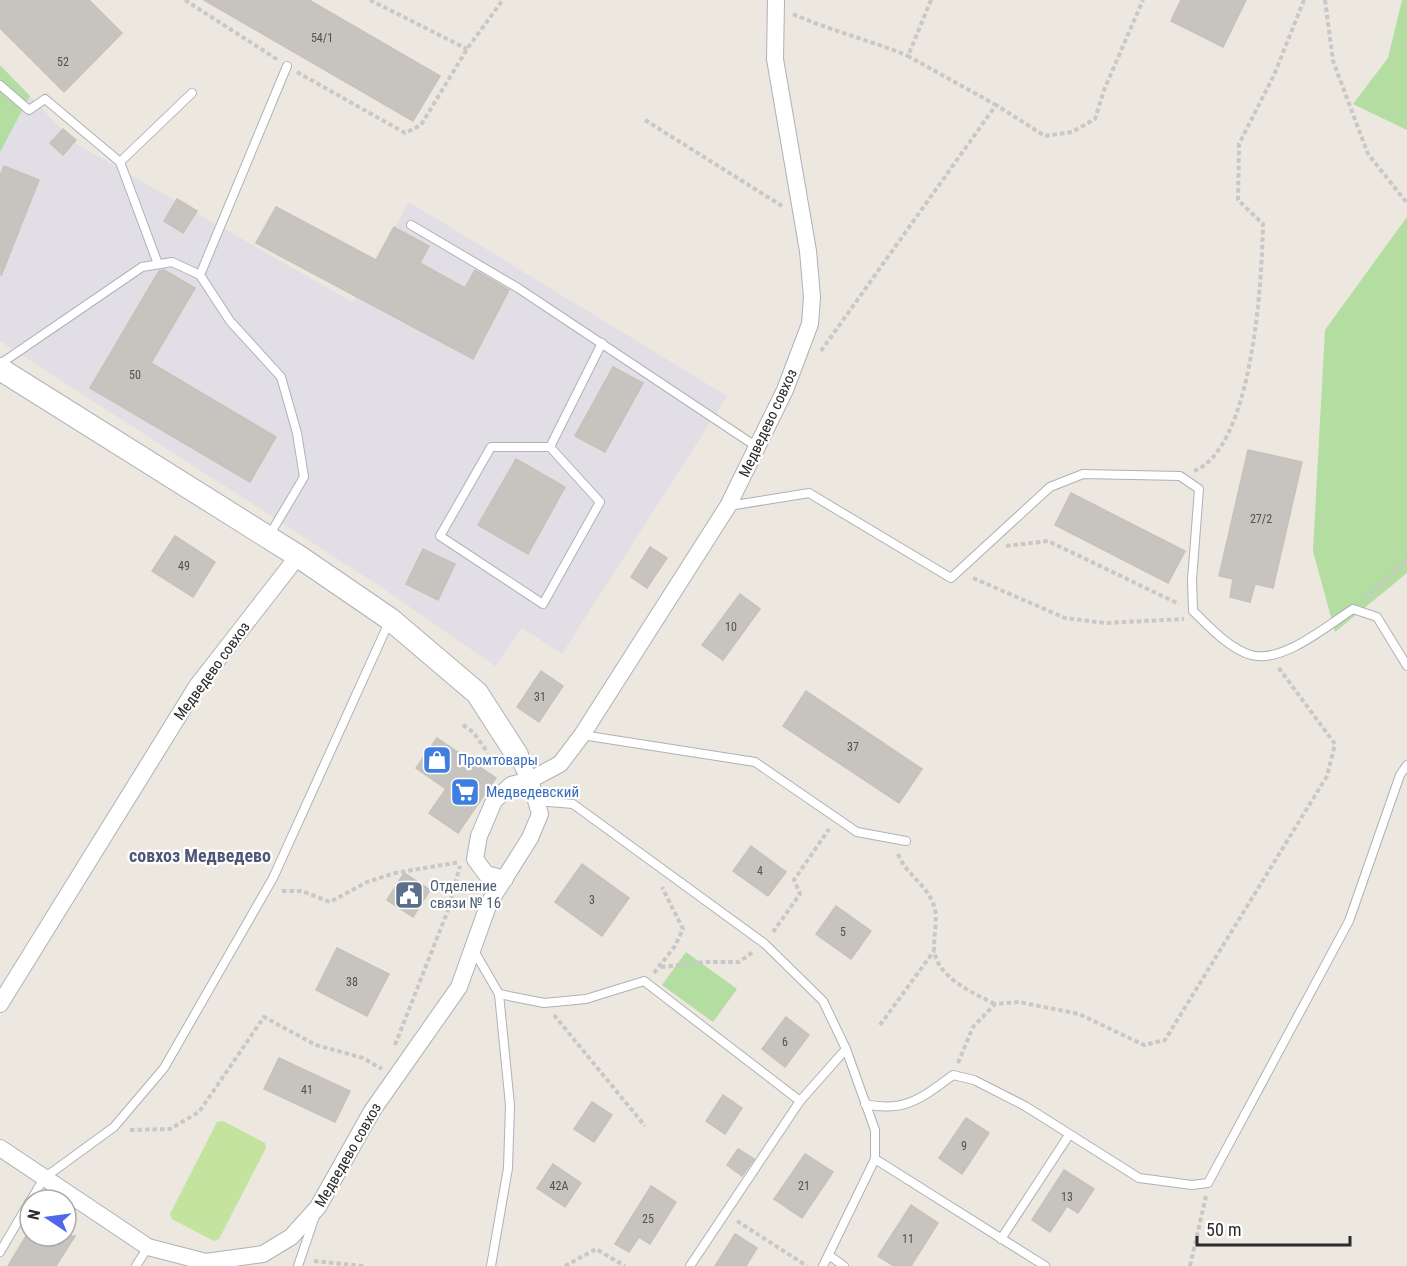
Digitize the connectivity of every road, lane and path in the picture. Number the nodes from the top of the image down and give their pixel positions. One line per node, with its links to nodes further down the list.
1 (185, 0): 11 (path)
2 (370, 0): 9 (path)
3 (931, 0): 10 (path)
4 (1143, 0): 14 (path)
5 (1304, 0): 28 (path)
6 (1325, 0): 17 (path)
7 (502, 1): 9 (path)
8 (776, 3): 10 (path); 18 (street, Медведево совхоз)
9 (467, 50): 11 (path)
10 (908, 56): 14 (path)
11 (287, 66): 21 (lane)
12 (0, 85): 16 (lane)
13 (192, 93): 16 (lane)
14 (996, 105): 23 (path)
15 (645, 120): 18 (path)
16 (120, 162): 20 (lane)
17 (1407, 203)
18 (803, 219): 27 (street, Медведево совхоз)
19 (411, 225): 22 (lane)
20 (158, 264): 21 (lane); 24 (lane)
21 (200, 275): 30 (lane)
22 (602, 343): 26 (lane); 27 (lane)
23 (820, 352)
24 (0, 364)
25 (0, 369): 30 (street)
26 (550, 447): 26 (lane)
27 (757, 447): 29 (street, Медведево совхоз)
28 (1180, 476): 31 (lane); 36 (lane)
29 (728, 506): 34 (lane); 43 (street, Медведево совхоз)
30 (268, 537): 32 (street)
31 (986, 546): 34 (lane); 36 (path)
32 (298, 556): 38 (street); 62 (street, Медведево совхоз)
33 (1407, 560): 35 (path)
34 (958, 571): 37 (path)
35 (1353, 609): 39 (lane); 40 (lane)
36 (1193, 611): 37 (lane)
37 (1201, 618): 39 (lane)
38 (390, 620): 44 (street); 54 (lane)
39 (1268, 655): 63 (path)
40 (1407, 666)
41 (463, 725): 42 (path)
42 (473, 732)
43 (582, 735): 46 (street, Медведево совхоз); 48 (lane)
44 (517, 755): 46 (street, Медведево совхоз)
45 (1407, 765): 77 (lane)
46 (530, 780): 47 (street, Медведево совхоз); 51 (street)
47 (536, 801): 52 (lane); 53 (street, Медведево совхоз)
48 (837, 818): 49 (lane); 55 (path)
49 (892, 838): 50 (lane); 57 (path)
50 (906, 841)
51 (468, 861): 53 (street); 54 (path); 66 (path)
52 (655, 864): 55 (lane); 58 (path)
53 (505, 879): 56 (street, Медведево совхоз)
54 (266, 891): 72 (lane)
55 (765, 944): 58 (path); 65 (lane)
56 (472, 948): 60 (lane); 79 (street, Медведево совхоз)
57 (934, 951): 63 (path); 64 (path)
58 (661, 967): 59 (path)
59 (644, 981): 61 (lane); 69 (lane)
60 (499, 994): 61 (lane); 90 (lane)
61 (544, 1003): 71 (path)
62 (0, 1004)
63 (995, 1004): 68 (path)
64 (880, 1024)
65 (846, 1049): 69 (lane); 70 (lane)
66 (393, 1050)
67 (389, 1060): 72 (path)
68 (953, 1075): 70 (lane); 73 (lane)
69 (800, 1101): 80 (lane)
70 (865, 1104): 75 (lane)
71 (645, 1126)
72 (114, 1127): 76 (lane)
73 (1069, 1135): 77 (lane); 82 (lane)
74 (0, 1148): 76 (street, Медведево совхоз)
75 (875, 1159): 82 (lane); 85 (lane)
76 (44, 1178): 78 (lane); 83 (street, Медведево совхоз)
77 (1208, 1183): 98 (path)
78 (38, 1188)
79 (318, 1207): 86 (lane); 87 (street, Медведево совхоз)
80 (724, 1213): 93 (lane); 94 (path)
81 (18, 1221): 84 (lane)
82 (1001, 1239): 97 (lane)
83 (148, 1247): 87 (street, Медведево совхоз); 88 (lane)
84 (0, 1252)
85 (830, 1256): 95 (lane); 96 (lane)
86 (299, 1263): 89 (path)
87 (208, 1264)
88 (136, 1266)
89 (364, 1266)
90 (491, 1266)
91 (565, 1266): 92 (path)
92 (625, 1266)
93 (690, 1266)
94 (807, 1266)
95 (823, 1266)
96 (844, 1266)
97 (1045, 1266)
98 (1190, 1266)

